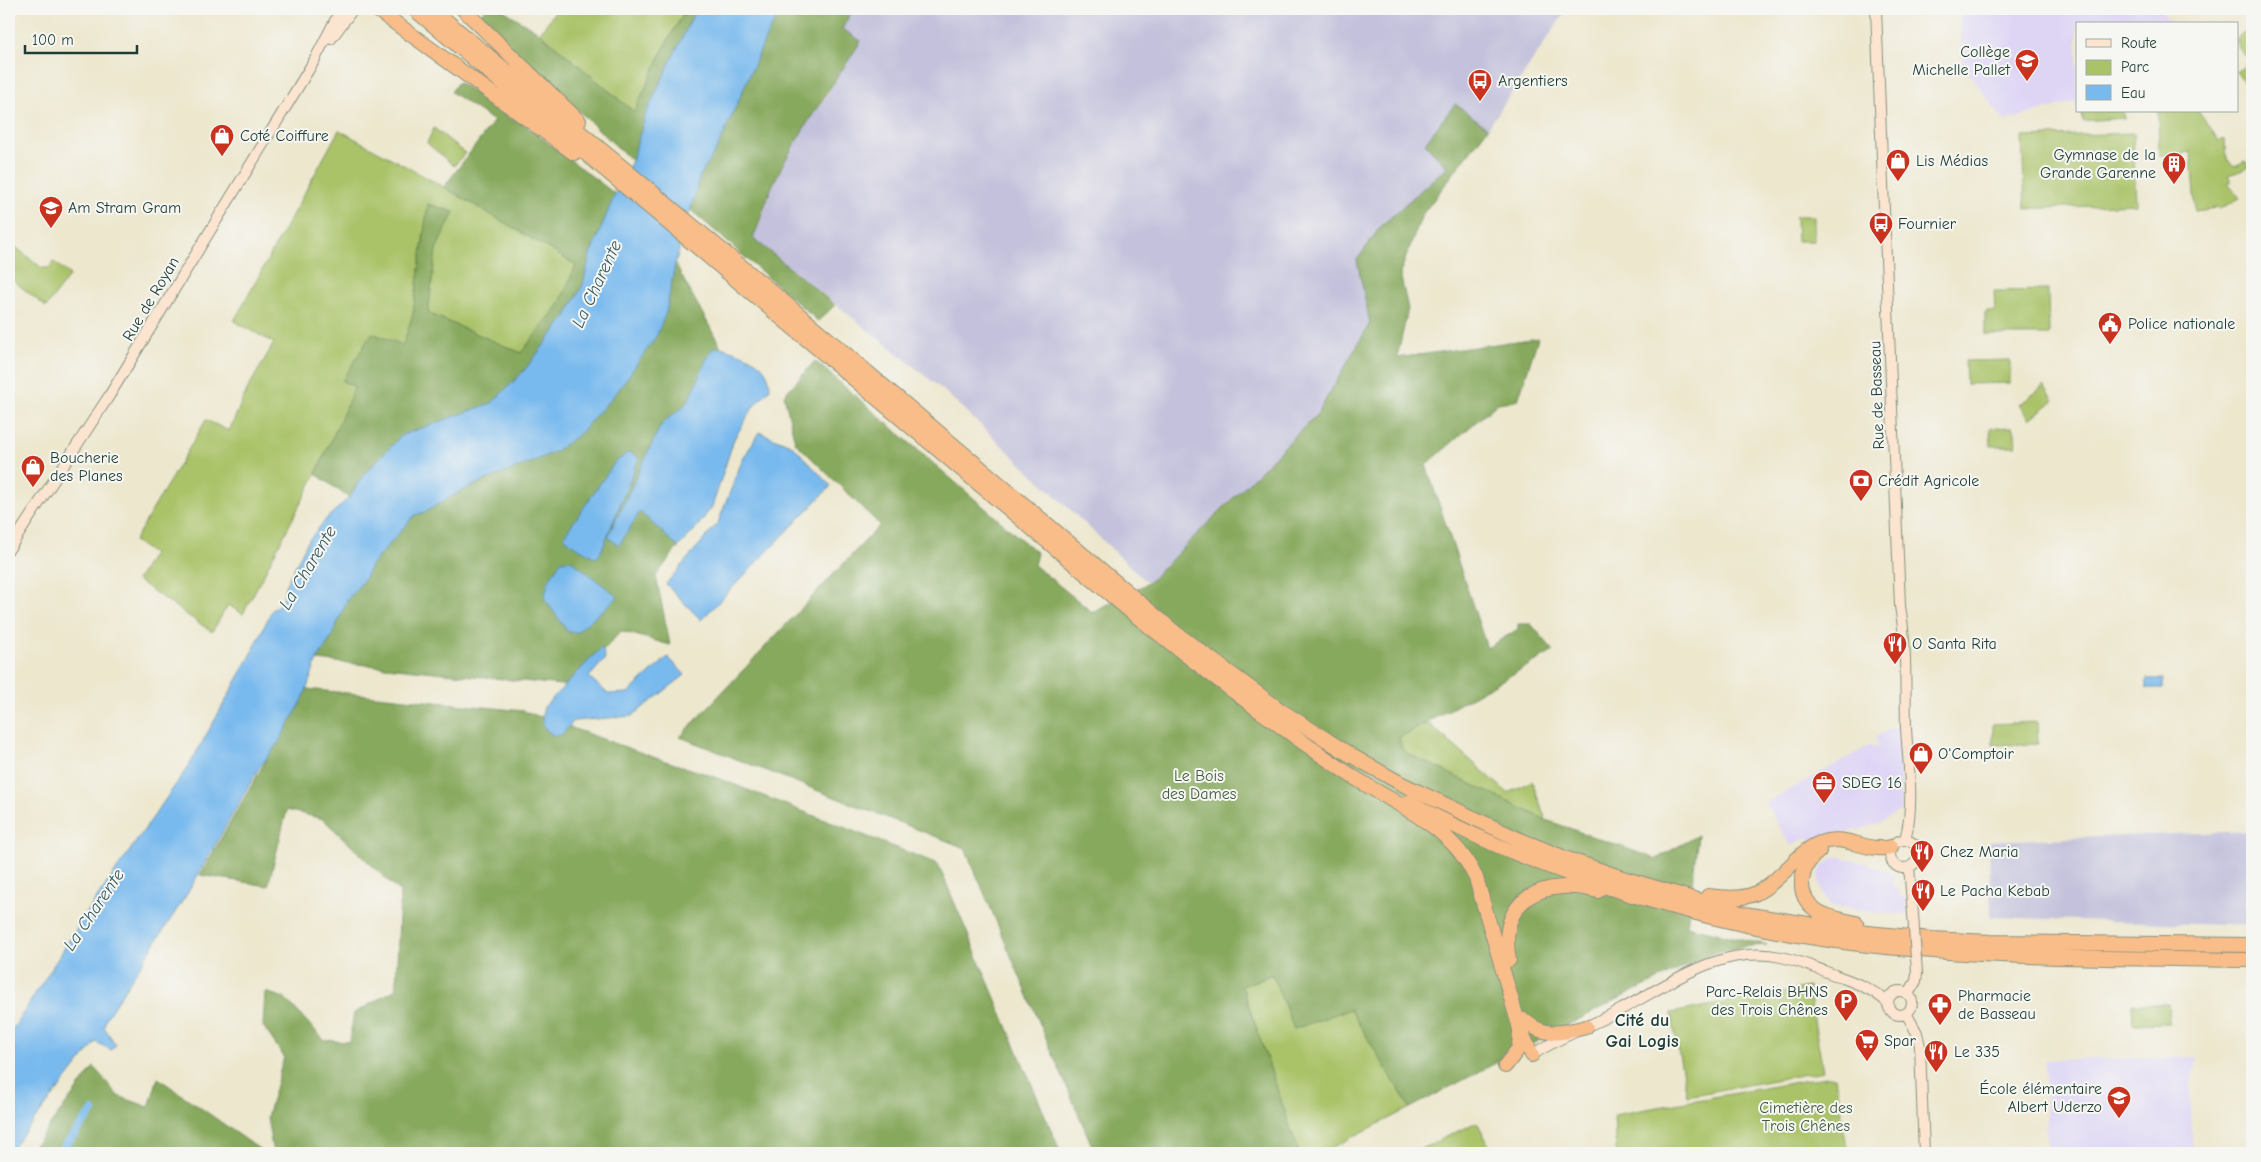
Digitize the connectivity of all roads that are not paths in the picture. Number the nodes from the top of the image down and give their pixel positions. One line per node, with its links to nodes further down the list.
1 (341, 9): 8 (street, Rue de Royan)
2 (353, 9): 8 (street, Rue de Royan)
3 (376, 9): 9 (highway)
4 (414, 9): 9 (highway)
5 (432, 9): 9 (highway)
6 (463, 9): 9 (highway)
7 (1876, 9): 14 (street, Rue de Basseau)
8 (314, 61): 11 (street, Rue de Royan)
9 (605, 160): 10 (highway); 10 (highway)
10 (718, 252): 12 (highway); 13 (highway)
11 (9, 548)
12 (1296, 736): 17 (highway); 26 (highway)
13 (1440, 803): 15 (highway); 18 (highway)
14 (1905, 839): 15 (street); 16 (street)
15 (1890, 853): 16 (street); 18 (highway)
16 (1909, 867): 23 (street, bridge)
17 (1693, 911): 20 (highway); 26 (highway)
18 (1986, 942): 19 (highway)
19 (2252, 945)
20 (2252, 960)
21 (1876, 992): 22 (street); 24 (street); 27 (street)
22 (1893, 993): 23 (street); 24 (street)
23 (1908, 994): 25 (street)
24 (1888, 1003): 25 (street)
25 (1906, 1013): 30 (street)
26 (1522, 1024): 27 (highway); 28 (highway); 29 (highway)
27 (1586, 1027): 28 (street)
28 (1536, 1053)
29 (1505, 1066)
30 (1924, 1153)

